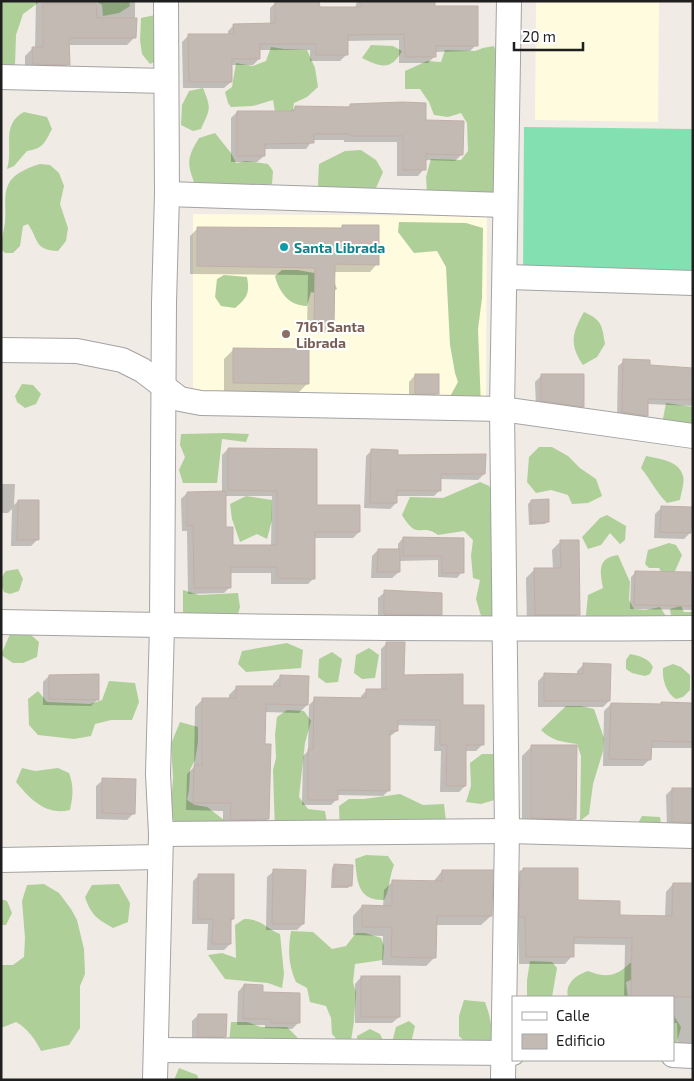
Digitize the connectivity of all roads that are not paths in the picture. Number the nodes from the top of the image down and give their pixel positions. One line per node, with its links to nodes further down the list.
1 (166, 1): 4 (street)
2 (509, 1): 6 (street)
3 (1, 77): 4 (street)
4 (166, 81): 5 (street)
5 (167, 194): 6 (street); 10 (street)
6 (504, 205): 7 (street)
7 (505, 277): 8 (street); 11 (street)
8 (693, 283)
9 (1, 350): 10 (street)
10 (164, 386): 11 (street); 14 (street)
11 (502, 410): 12 (street); 16 (street)
12 (693, 436)
13 (1, 622): 14 (street)
14 (162, 626): 16 (street); 19 (street)
15 (693, 628): 16 (street)
16 (504, 630): 17 (street)
17 (507, 831): 18 (street); 19 (street); 22 (street)
18 (693, 836)
19 (160, 845): 20 (street); 21 (street)
20 (1, 860)
21 (156, 1050): 22 (street); 25 (street)
22 (508, 1053): 26 (street)
23 (674, 1055): 24 (street)
24 (693, 1056)
25 (155, 1080)
26 (503, 1080)

